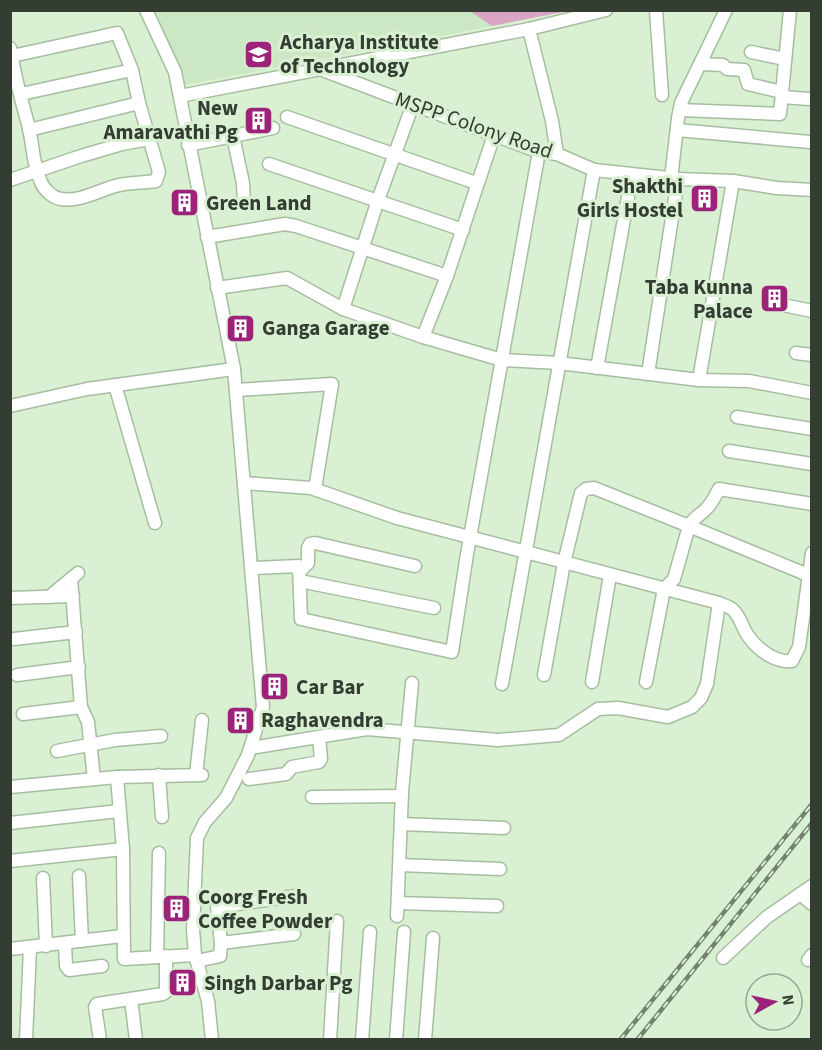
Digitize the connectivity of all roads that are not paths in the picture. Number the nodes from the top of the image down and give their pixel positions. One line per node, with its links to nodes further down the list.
1 (146, 10): 16 (street)
2 (606, 10): 6 (street)
3 (656, 10): 15 (street)
4 (726, 10): 10 (street)
5 (790, 10): 9 (street)
6 (529, 29): 11 (street); 31 (street)
7 (11, 52): 12 (street); 13 (street)
8 (751, 52): 9 (street)
9 (785, 59): 14 (street)
10 (701, 64): 14 (street); 20 (street)
11 (317, 68): 16 (street); 19 (street, MSPP Colony Road)
12 (132, 70): 13 (street); 18 (street)
13 (21, 94): 23 (street)
14 (782, 94): 17 (street); 20 (street)
15 (662, 95)
16 (180, 96): 29 (street)
17 (809, 99)
18 (139, 103): 23 (street); 27 (street)
19 (413, 104): 25 (street, MSPP Colony Road); 32 (street)
20 (680, 110): 24 (street)
21 (286, 117): 32 (street)
22 (273, 128): 26 (street)
23 (29, 130): 35 (street)
24 (676, 130): 28 (street); 37 (street)
25 (494, 135): 30 (street, MSPP Colony Road); 40 (street)
26 (233, 136): 29 (street); 43 (street)
27 (149, 139): 35 (street); 35 (street)
28 (810, 142)
29 (189, 145): 45 (street)
30 (539, 152): 31 (street, MSPP Colony Road); 55 (street)
31 (557, 154): 34 (street, MSPP Colony Road)
32 (395, 155): 40 (street); 42 (street)
33 (269, 164): 42 (street)
34 (594, 170): 36 (street, MSPP Colony Road); 56 (street)
35 (37, 172): 38 (street)
36 (632, 174): 37 (street, MSPP Colony Road); 57 (street)
37 (675, 179): 39 (street, MSPP Colony Road); 59 (street)
38 (10, 180)
39 (733, 181): 41 (street, MSPP Colony Road); 60 (street)
40 (476, 183): 44 (street)
41 (812, 190)
42 (378, 200): 44 (street); 46 (street)
43 (244, 204)
44 (462, 230): 47 (street)
45 (207, 237): 46 (street); 48 (street)
46 (362, 248): 47 (street); 50 (street)
47 (447, 276): 52 (street)
48 (217, 288): 50 (street); 58 (street)
49 (783, 305): 51 (street)
50 (343, 309): 52 (street)
51 (812, 311)
52 (423, 337): 55 (street)
53 (796, 353): 54 (street)
54 (812, 355)
55 (502, 360): 56 (street); 74 (street)
56 (559, 363): 57 (street); 76 (street)
57 (597, 368): 59 (street)
58 (234, 369): 61 (street); 62 (street)
59 (648, 374): 60 (street)
60 (699, 380): 63 (street)
61 (115, 385): 64 (street); 72 (street)
62 (236, 390): 69 (street); 70 (street)
63 (812, 393)
64 (10, 406)
65 (737, 417): 66 (street)
66 (812, 429)
67 (729, 451): 68 (street)
68 (812, 464)
69 (244, 483): 70 (street); 79 (street)
70 (315, 489): 74 (street)
71 (812, 504): 73 (street)
72 (155, 523)
73 (688, 526): 77 (street); 80 (street); 83 (street)
74 (470, 538): 76 (street); 82 (street)
75 (812, 553): 80 (street)
76 (525, 554): 77 (street); 98 (street)
77 (564, 563): 81 (street); 94 (street)
78 (415, 566): 82 (street)
79 (252, 568): 82 (street); 106 (street)
80 (809, 572): 88 (street)
81 (610, 575): 83 (street); 95 (street)
82 (300, 576): 89 (street)
83 (664, 589): 87 (street); 96 (street)
84 (73, 596): 85 (street); 85 (street); 90 (street)
85 (49, 597): 86 (street)
86 (10, 598)
87 (719, 603): 88 (street); 102 (street)
88 (807, 606)
89 (435, 608)
90 (76, 632): 91 (street); 92 (street)
91 (14, 639)
92 (79, 667): 93 (street); 99 (street)
93 (17, 675)
94 (544, 675)
95 (592, 682)
96 (646, 682)
97 (412, 683): 102 (street)
98 (502, 684)
99 (81, 707): 100 (street); 105 (street)
100 (23, 714)
101 (202, 720): 108 (street)
102 (409, 732): 104 (street); 113 (street)
103 (161, 736): 105 (street)
104 (319, 737): 106 (street); 111 (street)
105 (92, 744): 107 (street); 110 (street)
106 (251, 748): 146 (street)
107 (57, 751)
108 (159, 775): 109 (street); 116 (street)
109 (117, 777): 110 (street); 115 (street)
110 (94, 779): 112 (street)
111 (249, 779)
112 (10, 787)
113 (402, 796): 114 (street); 118 (street)
114 (312, 797)
115 (119, 811): 117 (street); 120 (street)
116 (162, 817)
117 (10, 824)
118 (401, 824): 119 (street); 123 (street)
119 (504, 828)
120 (123, 849): 122 (street); 136 (street)
121 (159, 853): 145 (street)
122 (10, 861)
123 (400, 865): 124 (street); 131 (street)
124 (500, 869)
125 (80, 876): 139 (street)
126 (43, 878): 142 (street)
127 (812, 886): 128 (street)
128 (800, 894): 130 (street); 147 (street)
129 (295, 896): 141 (street)
130 (812, 904)
131 (497, 906)
132 (337, 921): 154 (street)
133 (370, 932): 155 (street)
134 (404, 932): 156 (street)
135 (294, 934): 141 (street)
136 (122, 936): 139 (street); 145 (street)
137 (10, 937): 144 (street)
138 (433, 938): 157 (street)
139 (82, 941): 140 (street)
140 (65, 943): 142 (street); 148 (street)
141 (221, 943): 146 (street)
142 (46, 946): 143 (street)
143 (30, 948): 144 (street); 150 (street)
144 (11, 949)
145 (161, 956): 146 (street); 149 (street)
146 (196, 958): 153 (street)
147 (723, 958)
148 (102, 966)
149 (131, 999): 151 (street); 152 (street)
150 (26, 1040)
151 (100, 1040)
152 (136, 1040)
153 (212, 1040)
154 (330, 1040)
155 (362, 1040)
156 (396, 1040)
157 (425, 1040)

